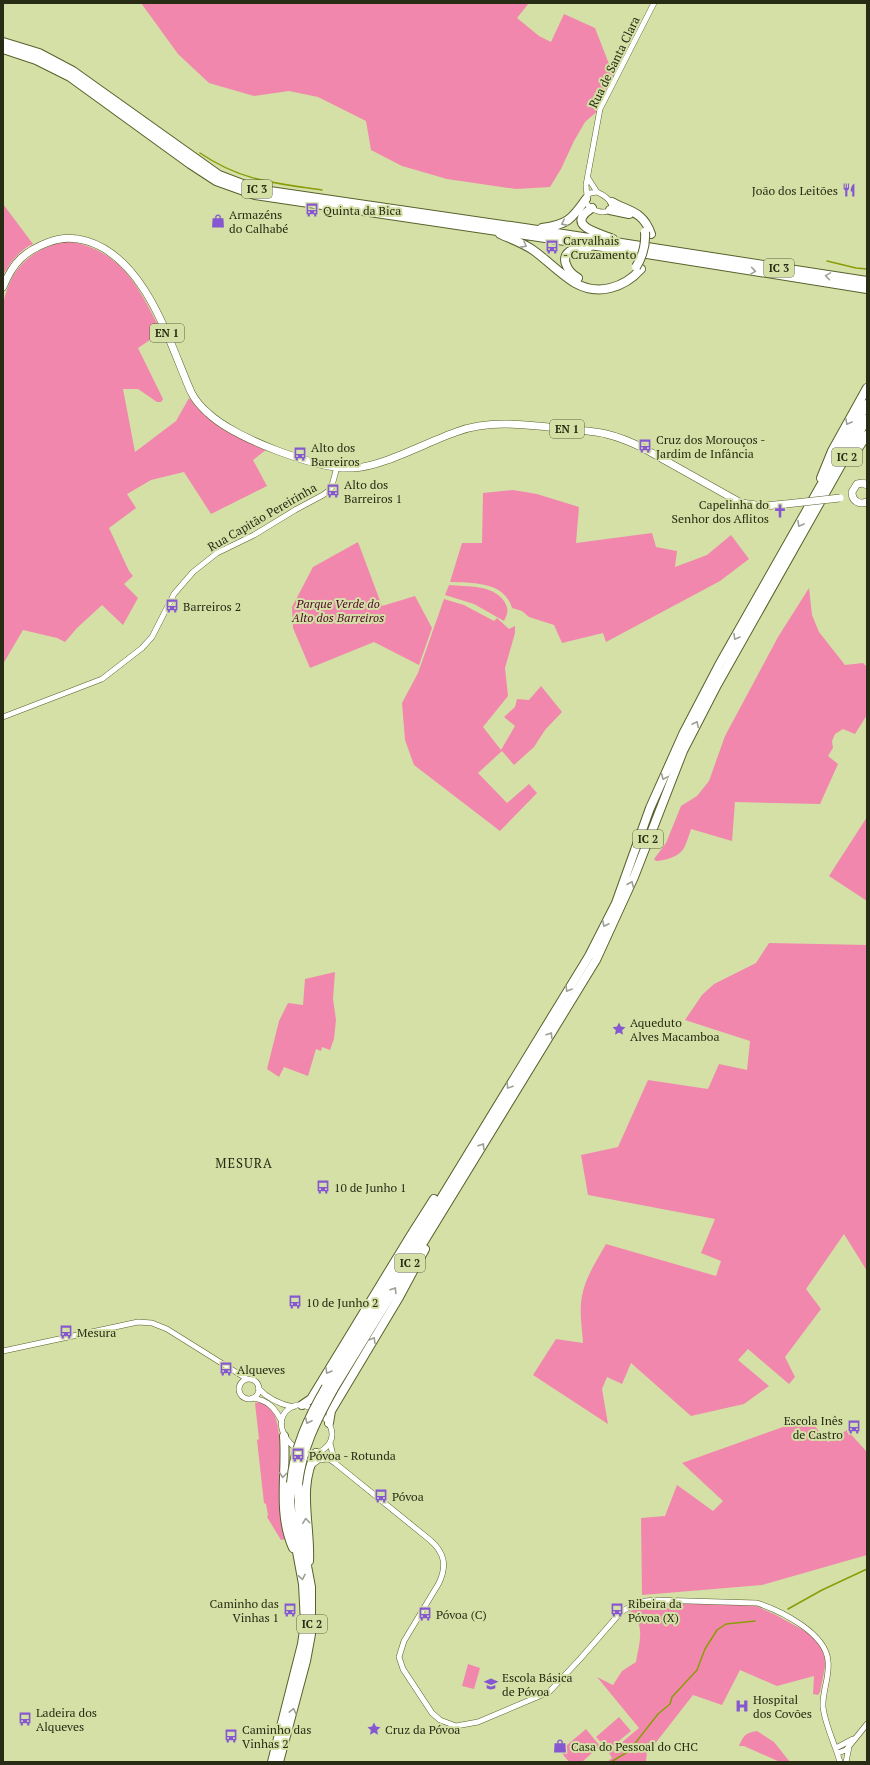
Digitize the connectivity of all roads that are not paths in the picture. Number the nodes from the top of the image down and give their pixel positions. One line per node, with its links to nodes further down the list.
1 (654, 3): 4 (street, Rua de Santa Clara)
2 (3, 42): 10 (highway, IC 3)
3 (3, 49): 9 (highway, IC 3)
4 (588, 178): 5 (street); 6 (street, Rua de Santa Clara)
5 (597, 192): 6 (street); 7 (street)
6 (586, 197): 8 (street); 10 (highway, one-way to 10)
7 (611, 206): 8 (street); 13 (highway, bridge)
8 (592, 208): 11 (highway)
9 (488, 229): 12 (highway, IC 3); 13 (highway, one-way to 13)
10 (531, 229): 11 (highway, IC 3)
11 (631, 245): 14 (highway, IC 3, one-way to 11)
12 (599, 247): 13 (highway); 16 (highway, IC 3, one-way to 16)
13 (639, 268)
14 (867, 282)
15 (3, 287): 21 (main road, EN 1)
16 (867, 289)
17 (867, 388): 25 (highway, one-way to 25)
18 (867, 404): 25 (highway, IC 2)
19 (867, 419): 24 (highway, IC 2)
20 (867, 435): 24 (highway)
21 (337, 467): 26 (main road, EN 1, bridge); 29 (street, Rua Capitão Pereirinha)
22 (867, 485): 23 (main road, EN 1)
23 (852, 492): 26 (main road, EN 1); 27 (main road)
24 (826, 494): 31 (highway, IC 2, one-way to 24)
25 (814, 498): 30 (highway, IC 2, one-way to 30)
26 (840, 498): 27 (main road, EN 1)
27 (854, 500): 28 (main road, EN 1)
28 (867, 502)
29 (3, 717)
30 (463, 1162): 35 (highway, IC 2); 37 (highway, one-way to 37)
31 (462, 1179): 35 (highway, IC 2, one-way to 31); 40 (highway, one-way to 31)
32 (3, 1352): 33 (street)
33 (244, 1380): 34 (street); 36 (street)
34 (258, 1388): 36 (street); 38 (street)
35 (330, 1389): 47 (highway, IC 2, bridge)
36 (252, 1398): 39 (street)
37 (302, 1405): 38 (street); 40 (street)
38 (293, 1406): 39 (street)
39 (282, 1422): 41 (street)
40 (329, 1423): 42 (street)
41 (284, 1436): 43 (street); 48 (highway, one-way to 48)
42 (330, 1442): 43 (street); 45 (street)
43 (317, 1453): 44 (street); 46 (highway)
44 (328, 1459): 45 (street); 46 (street)
45 (335, 1463): 53 (street)
46 (310, 1467): 49 (highway, one-way to 46)
47 (294, 1483): 48 (highway, IC 2); 49 (highway, IC 2)
48 (299, 1563): 54 (highway, IC 2, one-way to 54)
49 (309, 1574): 55 (highway, IC 2, one-way to 49)
50 (867, 1724): 51 (street)
51 (854, 1738): 52 (street); 53 (street)
52 (849, 1746): 53 (street); 57 (street)
53 (837, 1750): 56 (street)
54 (272, 1762)
55 (279, 1762)
56 (840, 1762)
57 (846, 1762)

